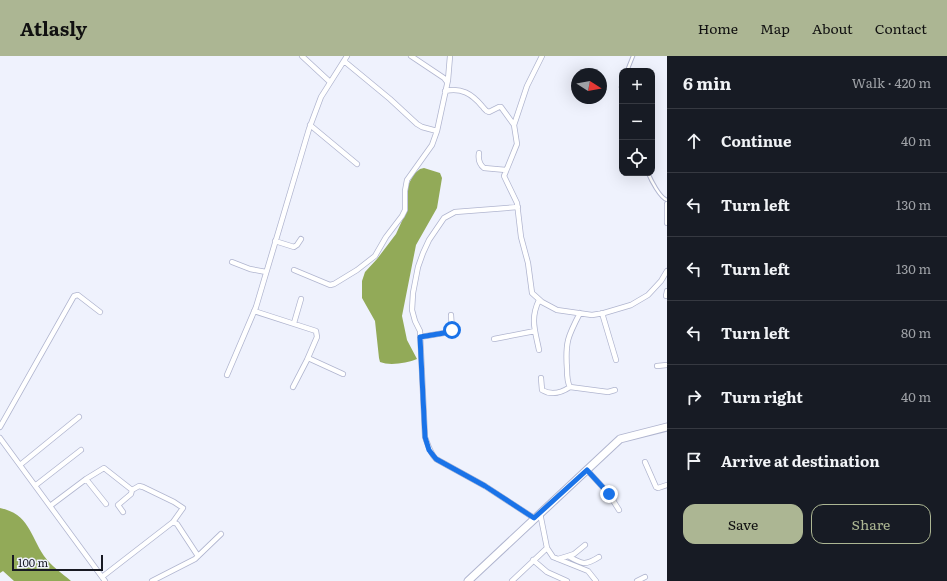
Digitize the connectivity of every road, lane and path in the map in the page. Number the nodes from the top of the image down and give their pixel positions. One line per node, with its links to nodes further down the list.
1 (302, 56): 9 (street)
2 (347, 56): 7 (street)
3 (411, 56): 10 (street)
4 (450, 56): 10 (street)
5 (542, 56): 13 (street)
6 (633, 56): 8 (lane)
7 (344, 61): 9 (street); 14 (street)
8 (628, 68)
9 (330, 82): 12 (street)
10 (447, 82): 11 (street)
11 (445, 90): 13 (street); 14 (street)
12 (310, 125): 16 (street); 24 (street)
13 (514, 125): 17 (street)
14 (437, 131): 26 (street)
15 (479, 153): 17 (street)
16 (358, 164)
17 (506, 170): 21 (street)
18 (650, 176): 19 (lane)
19 (667, 200)
20 (667, 204): 22 (street)
21 (518, 207): 30 (street); 38 (street)
22 (667, 222)
23 (301, 239): 24 (street)
24 (275, 241): 28 (street)
25 (232, 262): 28 (street)
26 (294, 270)
27 (667, 271): 34 (street)
28 (266, 272): 31 (street)
29 (301, 299): 36 (street)
30 (539, 300): 33 (street); 37 (street)
31 (254, 311): 36 (street); 46 (street)
32 (100, 312): 52 (street)
33 (580, 313): 34 (street); 49 (street)
34 (602, 313): 42 (street)
35 (451, 315): 38 (street)
36 (294, 323): 41 (street)
37 (535, 331): 39 (street); 40 (street)
38 (420, 337): 67 (street)
39 (494, 339)
40 (539, 350)
41 (308, 358): 45 (street); 48 (street)
42 (616, 360)
43 (667, 365): 44 (street)
44 (657, 366)
45 (343, 374)
46 (227, 375)
47 (541, 378): 49 (street)
48 (293, 387)
49 (570, 387): 50 (street)
50 (615, 390)
51 (79, 417): 57 (street)
52 (0, 427)
53 (667, 427): 58 (main road)
54 (0, 438): 57 (street)
55 (82, 450): 60 (street)
56 (645, 462): 61 (street)
57 (20, 465): 60 (street)
58 (587, 470): 65 (street); 67 (main road)
59 (86, 480): 62 (street); 63 (street); 64 (street)
60 (36, 485): 64 (street)
61 (667, 485)
62 (132, 490): 66 (street); 68 (street)
63 (106, 504)
64 (50, 506): 79 (street)
65 (619, 510)
66 (123, 512)
67 (537, 515): 71 (street); 81 (main road)
68 (173, 522): 72 (street); 79 (street)
69 (221, 534): 72 (street)
70 (585, 544): 73 (street)
71 (547, 548): 75 (street); 76 (street)
72 (198, 556): 80 (street)
73 (568, 556): 74 (street); 75 (street)
74 (599, 557)
75 (558, 559): 84 (street)
76 (534, 560): 78 (street); 83 (street)
77 (645, 577): 85 (street)
78 (518, 578): 82 (street)
79 (104, 579)
80 (152, 581)
81 (468, 581)
82 (512, 581)
83 (567, 581)
84 (596, 581)
85 (637, 581)

